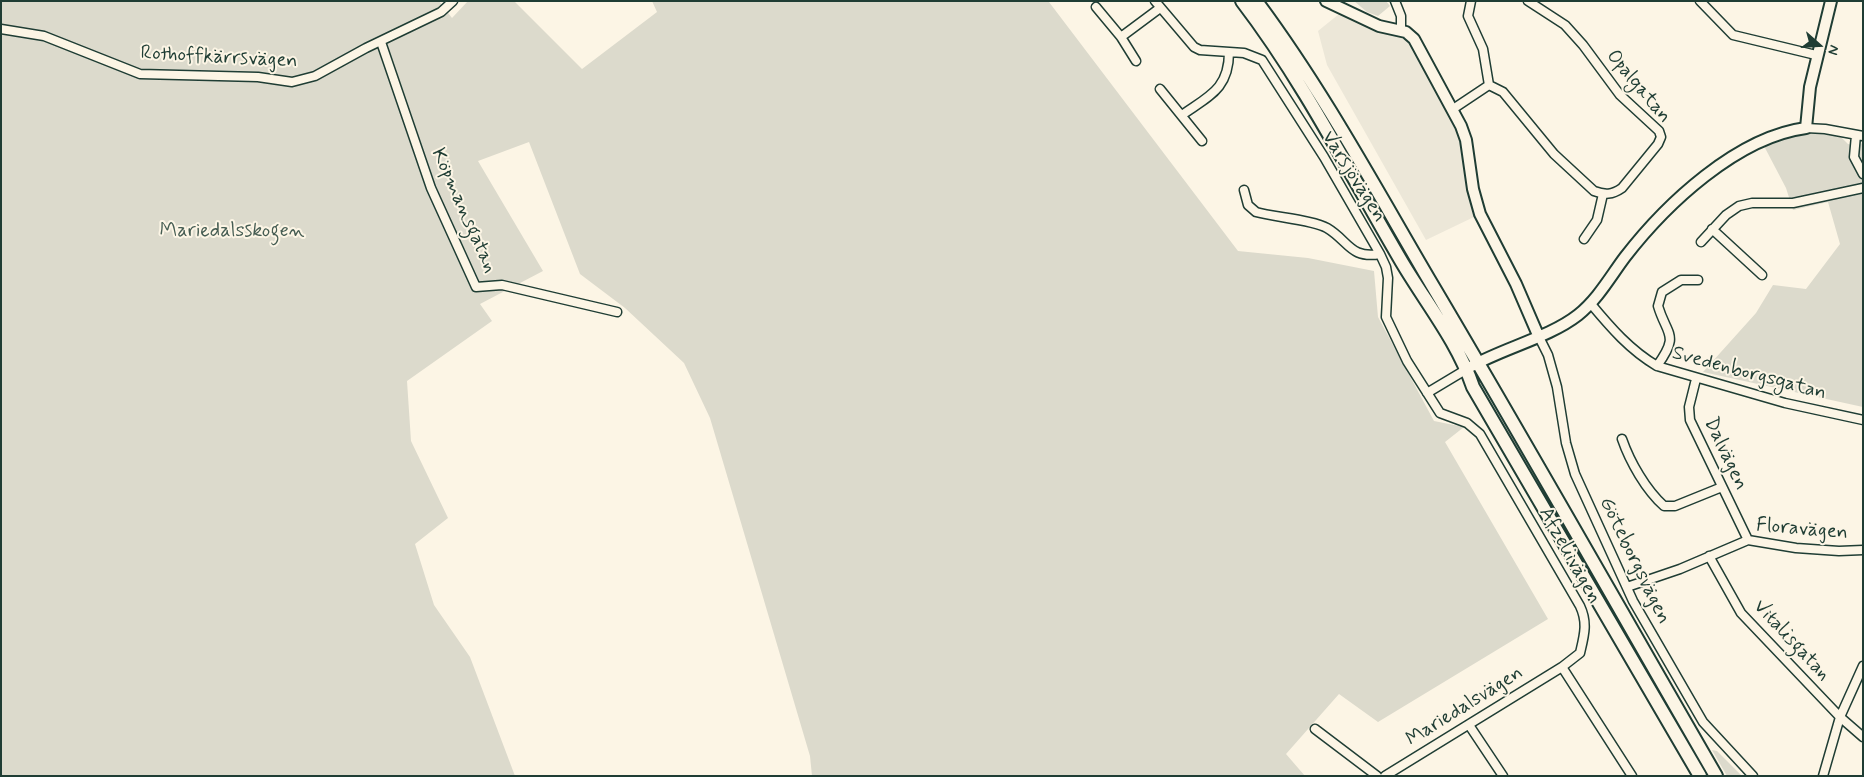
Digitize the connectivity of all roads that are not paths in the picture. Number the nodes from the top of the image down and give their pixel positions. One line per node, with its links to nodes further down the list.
1 (453, 1): 16 (street, Rothoffkärrsvägen)
2 (1154, 1): 12 (street, Varsjövägen)
3 (1242, 1): 42 (highway)
4 (1256, 1): 40 (highway)
5 (1326, 1): 14 (street)
6 (1395, 1): 14 (street)
7 (1471, 1): 20 (street)
8 (1528, 1): 30 (street, Opalgatan)
9 (1700, 1): 18 (street)
10 (1830, 1): 18 (street)
11 (1096, 7): 15 (street)
12 (1160, 8): 15 (street); 17 (street, Varsjövägen)
13 (1, 29): 16 (street, Rothoffkärrsvägen)
14 (1401, 29): 22 (street)
15 (1121, 37): 19 (street)
16 (381, 42): 38 (street, Köpmansgatan)
17 (1229, 52): 23 (street); 34 (street, Varsjövägen)
18 (1816, 55): 24 (street)
19 (1136, 61)
20 (1489, 85): 22 (street); 30 (street)
21 (1160, 89): 23 (street)
22 (1452, 109): 39 (street)
23 (1182, 115): 26 (street)
24 (1806, 128): 25 (street); 37 (street)
25 (1859, 135): 27 (street)
26 (1202, 141)
27 (1863, 174)
28 (1863, 188): 31 (street)
29 (1244, 190): 34 (street)
30 (1603, 194): 32 (street)
31 (1712, 229): 33 (street); 35 (street)
32 (1584, 238)
33 (1701, 242)
34 (1380, 254): 44 (street, Varsjövägen)
35 (1762, 275)
36 (1698, 280): 41 (street)
37 (1591, 304): 39 (street); 41 (street, Svedenborgsgatan)
38 (618, 312)
39 (1538, 335): 40 (street); 51 (street, Göteborgsvägen)
40 (1479, 362): 42 (street); 63 (highway)
41 (1657, 366): 43 (street, Svedenborgsgatan)
42 (1467, 369): 44 (street); 62 (highway)
43 (1696, 379): 45 (street, Svedenborgsgatan); 47 (street, Dalvägen)
44 (1427, 393): 52 (street, Afzeliivägen)
45 (1863, 420)
46 (1622, 439): 47 (street)
47 (1722, 487): 48 (street, Dalvägen)
48 (1748, 540): 49 (street, Floravägen); 50 (street, Floravägen)
49 (1863, 550)
50 (1708, 556): 51 (street, Floravägen); 54 (street, Vitalisgatan)
51 (1627, 587): 64 (street, Göteborgsvägen)
52 (1562, 666): 55 (street, Mariedalsvägen); 61 (street)
53 (1863, 666): 54 (street)
54 (1840, 717): 57 (street, Vitalisgatan); 65 (street)
55 (1469, 725): 59 (street, Mariedalsvägen); 60 (street)
56 (1315, 729): 58 (street)
57 (1863, 736)
58 (1376, 776)
59 (1385, 776)
60 (1503, 776)
61 (1632, 776)
62 (1700, 776)
63 (1716, 776)
64 (1753, 776)
65 (1823, 776)

